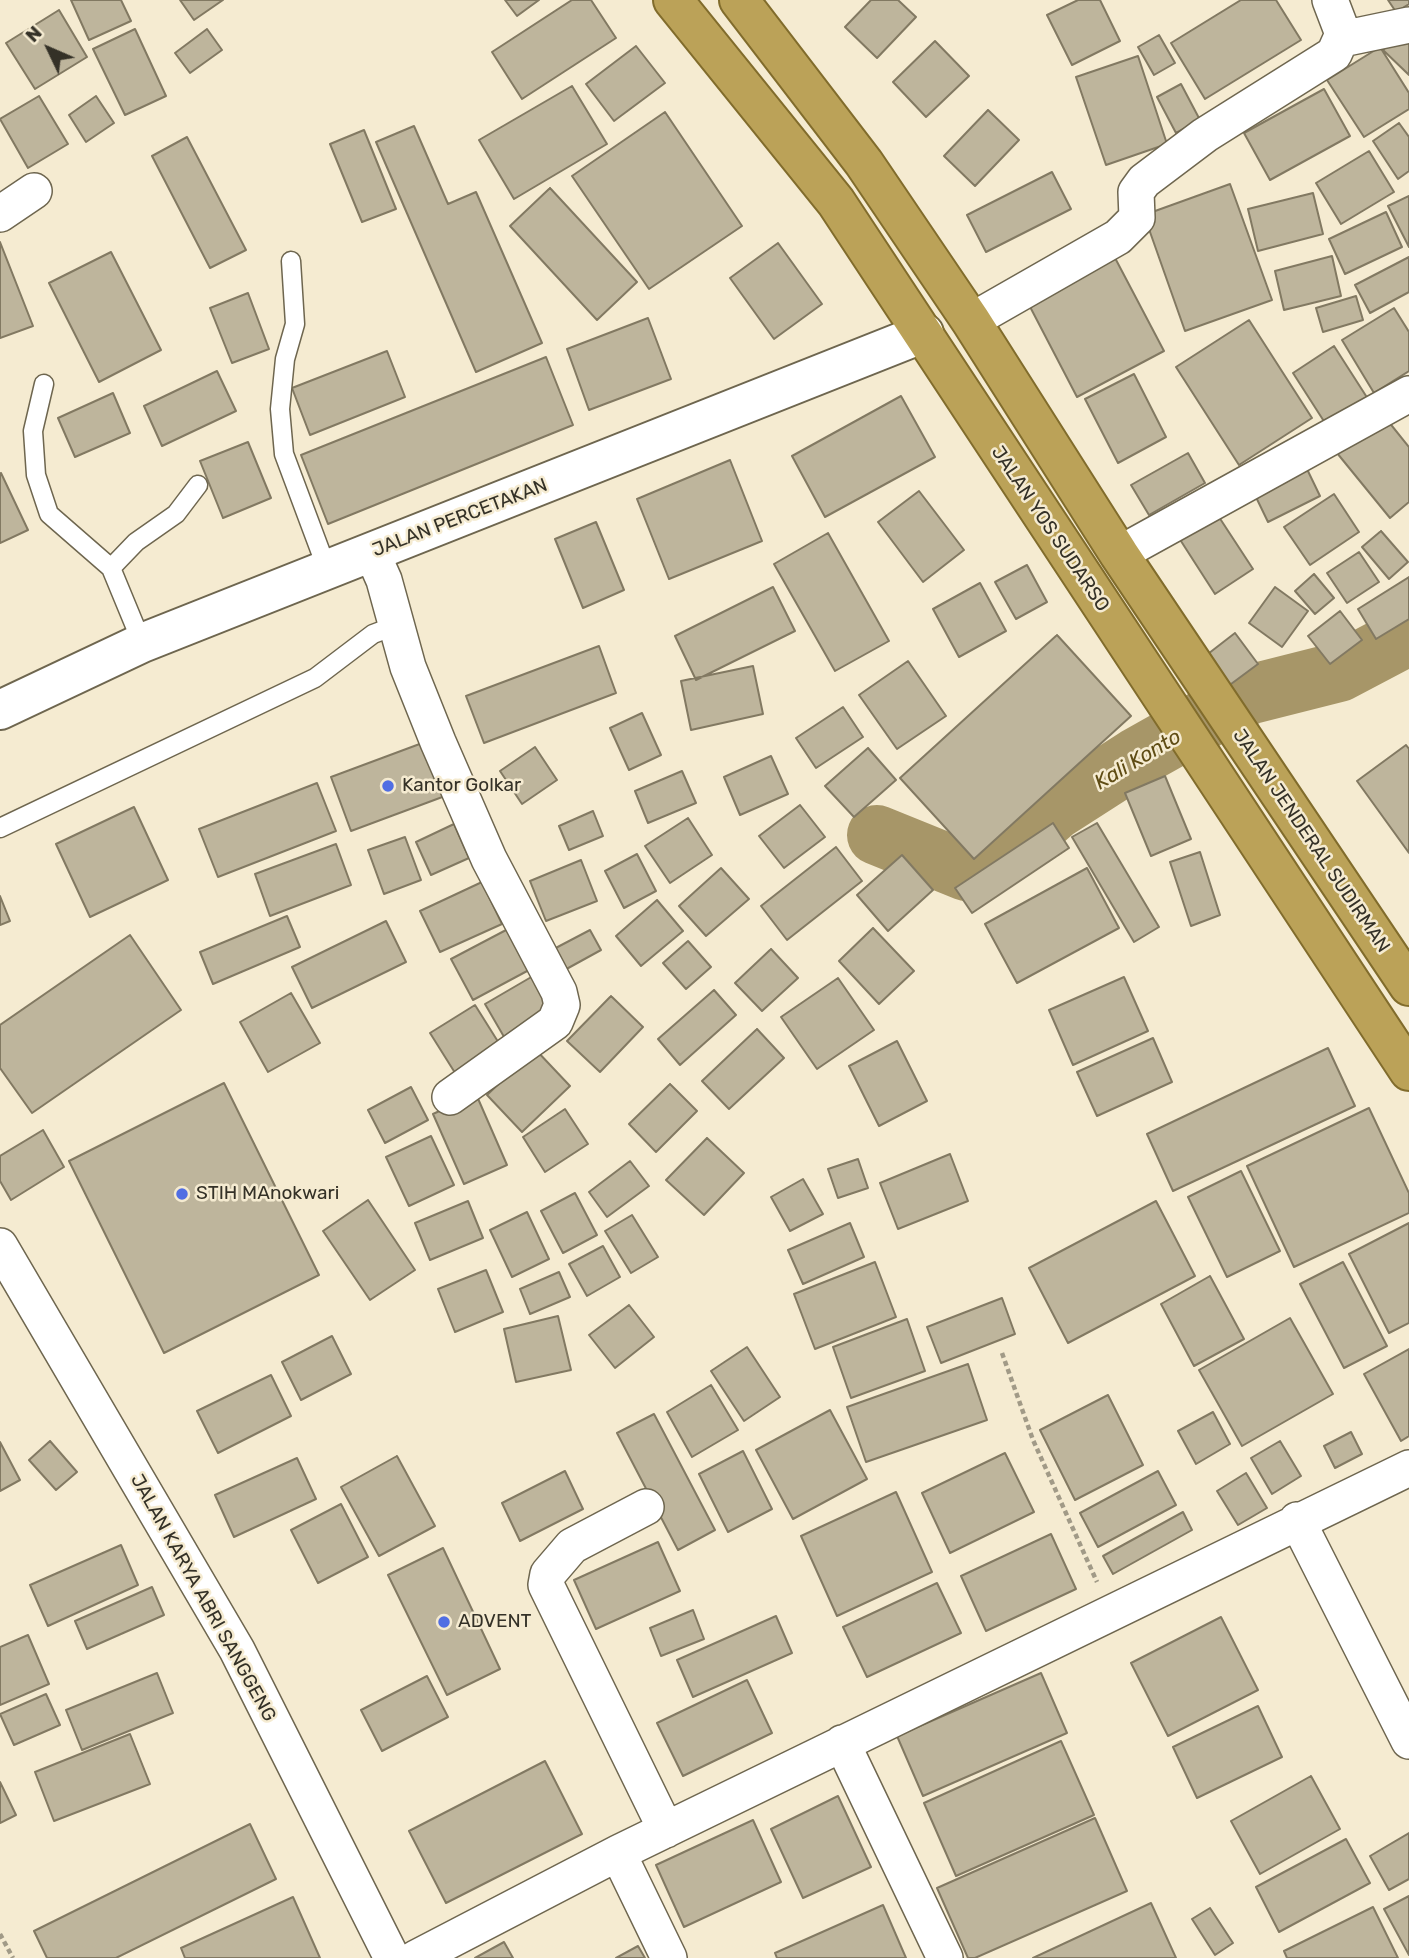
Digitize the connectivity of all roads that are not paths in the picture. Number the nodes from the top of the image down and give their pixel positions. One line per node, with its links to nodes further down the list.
1 (673, 0): 10 (highway, JALAN YOS SUDARSO)
2 (739, 0): 9 (highway)
3 (1329, 0): 5 (street)
4 (1409, 25): 5 (street)
5 (1342, 39): 9 (street)
6 (34, 191): 7 (street)
7 (0, 214)
8 (291, 261): 17 (lane)
9 (971, 321): 15 (highway)
10 (924, 333): 14 (street, JALAN PERCETAKAN); 23 (highway, JALAN YOS SUDARSO)
11 (44, 384): 16 (lane)
12 (1409, 394): 15 (street)
13 (198, 485): 16 (lane)
14 (372, 552): 17 (street, JALAN PERCETAKAN); 18 (street)
15 (1119, 554): 22 (highway, JALAN JENDERAL SUDIRMAN)
16 (111, 568): 19 (lane)
17 (327, 569): 19 (street, JALAN PERCETAKAN)
18 (397, 625): 21 (lane); 24 (street)
19 (142, 643): 20 (street, JALAN PERCETAKAN)
20 (0, 709)
21 (0, 828)
22 (1409, 986)
23 (1409, 1072)
24 (450, 1097)
25 (0, 1246): 33 (street, JALAN KARYA ABRI SANGGENG)
26 (1409, 1468): 28 (street)
27 (646, 1507): 31 (street)
28 (1297, 1520): 29 (street); 30 (street)
29 (1409, 1741)
30 (842, 1743): 31 (street); 36 (street)
31 (666, 1830): 32 (street)
32 (618, 1853): 34 (street); 35 (street)
33 (392, 1958)
34 (416, 1958)
35 (669, 1958)
36 (945, 1958)

